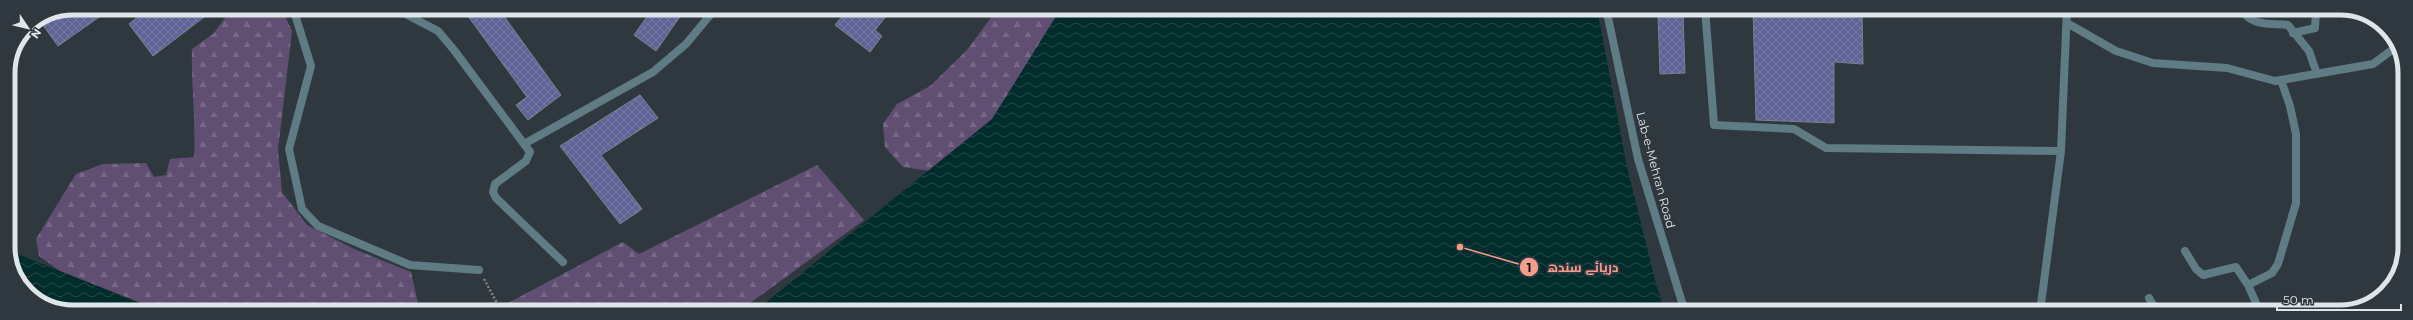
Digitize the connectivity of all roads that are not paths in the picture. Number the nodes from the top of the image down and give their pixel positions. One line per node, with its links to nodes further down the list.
1 (296, 15): 18 (street)
2 (407, 15): 14 (street)
3 (710, 15): 14 (street)
4 (1607, 15): 21 (street, Lab-e-Mehran Road)
5 (1706, 15): 15 (street)
6 (2068, 15): 9 (street)
7 (2245, 15): 10 (street)
8 (2316, 15): 10 (street)
9 (2067, 23): 13 (street); 15 (street)
10 (2293, 33): 12 (street)
11 (2393, 49): 12 (street)
12 (2317, 74): 13 (street)
13 (2281, 80): 19 (street)
14 (524, 144): 17 (street)
15 (2060, 150): 22 (street)
16 (2186, 251): 19 (street)
17 (563, 262)
18 (479, 270)
19 (2248, 285): 24 (street)
20 (2149, 298): 23 (street)
21 (1683, 305)
22 (2041, 305)
23 (2153, 305)
24 (2257, 305)

